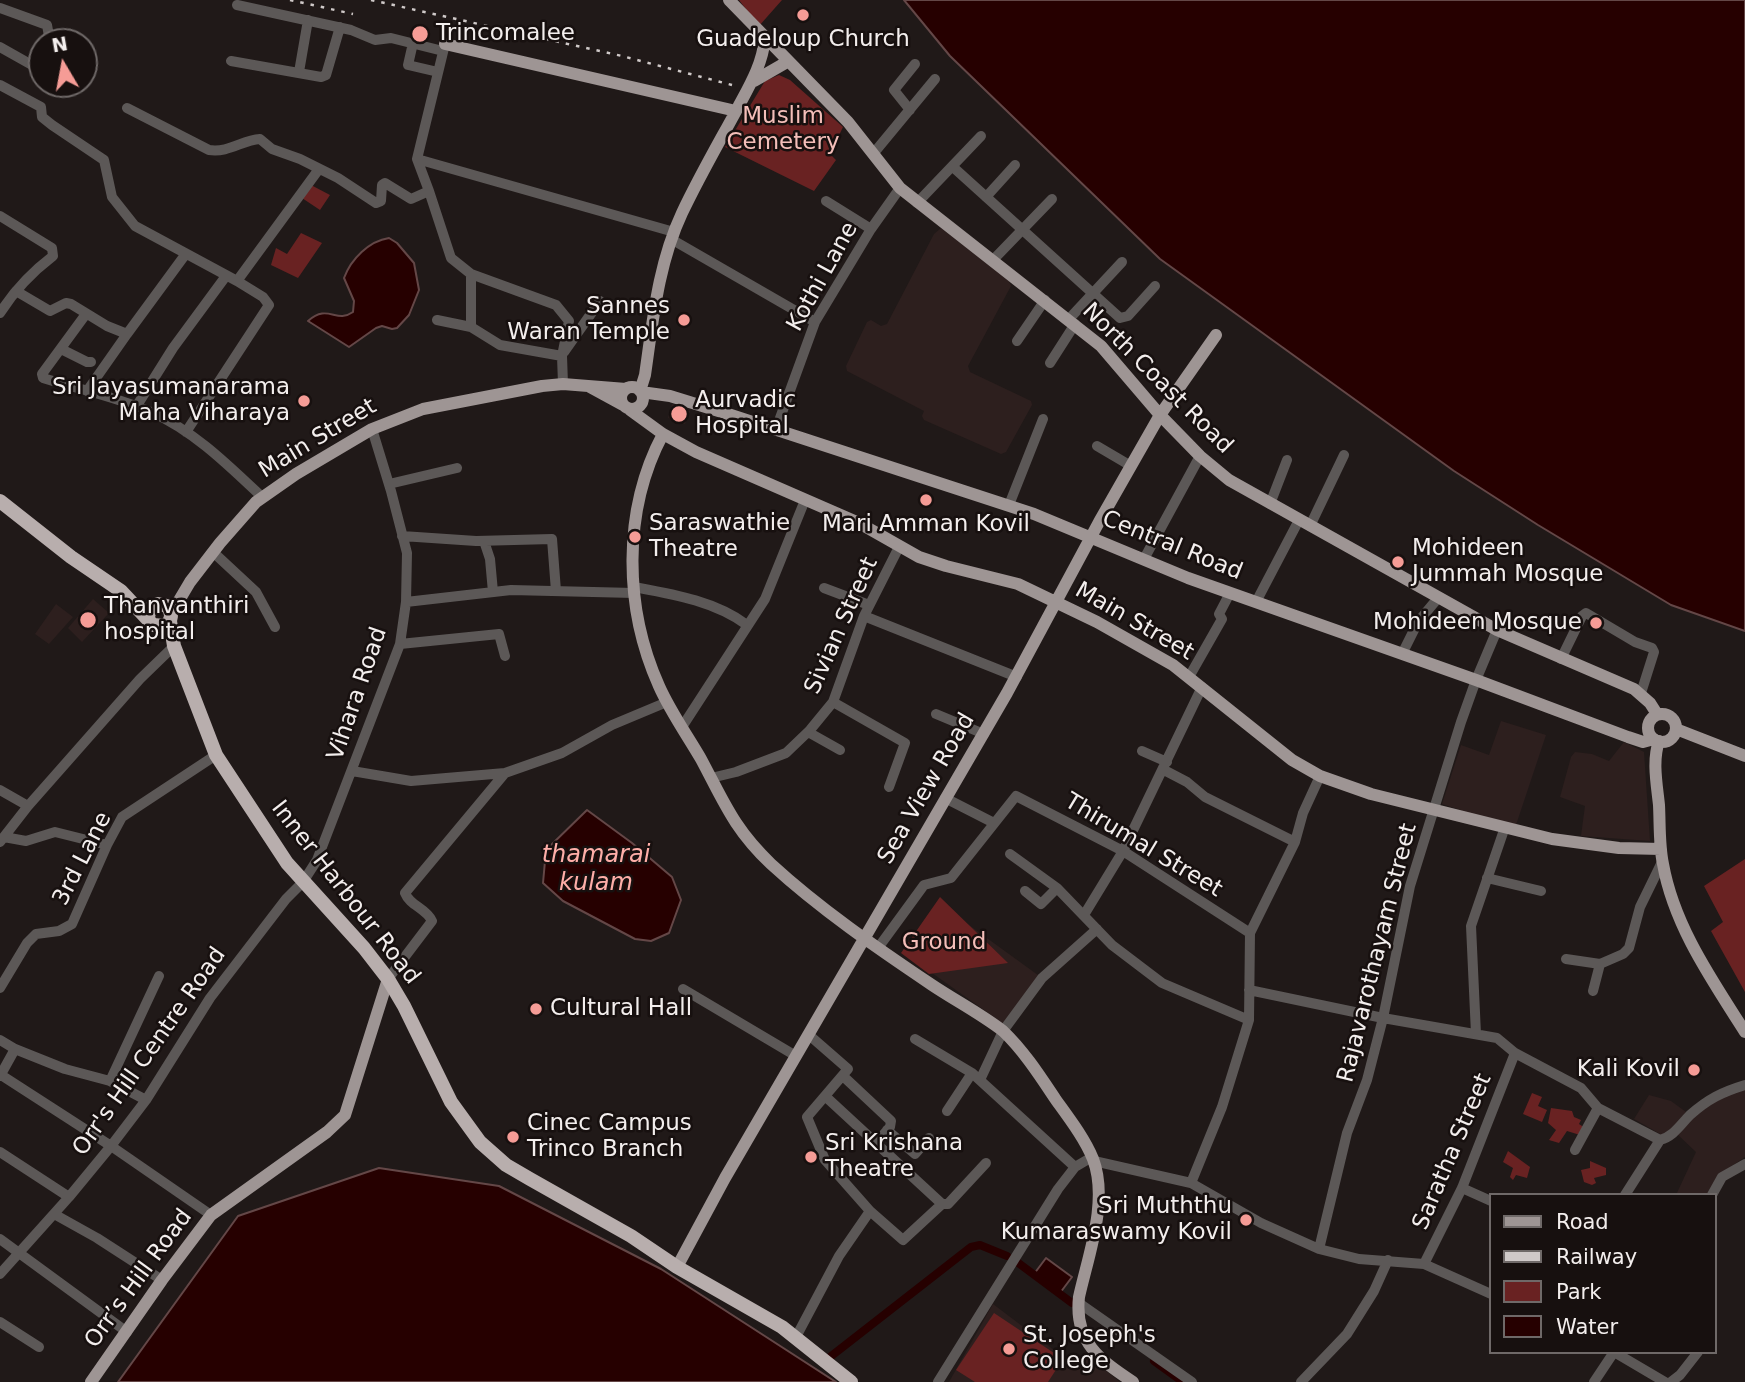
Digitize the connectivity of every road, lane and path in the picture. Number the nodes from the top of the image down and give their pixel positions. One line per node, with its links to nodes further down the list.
1 (729, 0): 7 (main road, North Coast Road)
2 (237, 5): 4 (street)
3 (0, 8): 6 (street)
4 (307, 20): 5 (street); 15 (street)
5 (340, 27): 8 (street); 15 (street)
6 (48, 28)
7 (765, 38): 12 (main road, North Coast Road); 18 (main road)
8 (413, 43): 10 (street); 16 (street)
9 (0, 47): 13 (street)
10 (444, 47): 16 (street); 22 (main road)
11 (231, 61): 15 (street)
12 (787, 62): 18 (main road); 24 (main road, North Coast Road)
13 (28, 63)
14 (915, 64): 21 (street)
15 (299, 72)
16 (438, 72): 25 (street)
17 (935, 79): 21 (street)
18 (753, 81): 22 (main road)
19 (0, 85): 39 (street)
20 (127, 108): 28 (street)
21 (910, 110): 24 (street)
22 (736, 111): 38 (main road)
23 (981, 136): 27 (street)
24 (873, 154): 29 (main road, North Coast Road)
25 (417, 159): 30 (street); 38 (street)
26 (1015, 165): 31 (street)
27 (953, 167): 31 (street); 34 (street)
28 (319, 169): 30 (street); 44 (street)
29 (900, 188): 34 (main road, North Coast Road); 36 (street, Kothi Lane)
30 (429, 191): 42 (street)
31 (986, 197): 37 (street)
32 (1052, 199): 37 (street)
33 (826, 201): 36 (street)
34 (917, 203): 40 (main road, North Coast Road)
35 (0, 216): 46 (street)
36 (871, 229): 55 (street, Kothi Lane)
37 (1022, 229): 40 (street); 47 (street)
38 (673, 235): 55 (street); 67 (main road)
39 (186, 255): 43 (street); 57 (street)
40 (992, 261): 49 (main road, North Coast Road)
41 (1122, 262): 47 (street)
42 (471, 274): 56 (street); 61 (street)
43 (226, 276): 44 (street); 68 (street)
44 (237, 281): 74 (street)
45 (1155, 286): 47 (street)
46 (16, 291): 48 (street); 52 (street)
47 (1092, 294): 54 (street)
48 (4, 299): 51 (street)
49 (1045, 300): 54 (main road, North Coast Road); 59 (street)
50 (600, 301): 61 (street)
51 (0, 313)
52 (86, 314): 57 (street); 60 (street)
53 (437, 320): 56 (street)
54 (1072, 321): 63 (street); 70 (main road, North Coast Road)
55 (815, 322): 73 (street, Kothi Lane)
56 (471, 327): 61 (street)
57 (127, 334): 66 (street)
58 (1216, 335): 70 (main road, Sea View Road)
59 (1017, 341)
60 (61, 349): 62 (street); 66 (street)
61 (562, 356): 64 (street)
62 (91, 362)
63 (1049, 363)
64 (563, 384): 65 (main road, Main Street); 72 (main road, Main Street)
65 (587, 385): 67 (main road, Main Street); 69 (main road, Main Street)
66 (87, 391): 68 (street)
67 (637, 394): 69 (main road); 69 (main road); 73 (main road, Central Road); 75 (main road)
68 (136, 407): 74 (street)
69 (627, 407): 75 (main road, Main Street)
70 (1160, 415): 78 (main road, North Coast Road); 80 (main road, Sea View Road)
71 (1043, 419): 87 (street)
72 (372, 429): 82 (street, Vihara Road); 83 (main road, Main Street)
73 (776, 429): 87 (main road, Central Road)
74 (187, 432): 83 (street)
75 (663, 434): 84 (main road, Main Street); 96 (main road)
76 (1097, 446): 80 (street)
77 (1344, 455): 88 (street)
78 (1200, 456): 86 (main road, North Coast Road); 94 (street)
79 (1287, 460): 86 (street)
80 (1132, 466): 90 (main road, Sea View Road)
81 (457, 468): 82 (street)
82 (389, 484): 89 (street, Vihara Road)
83 (262, 497): 93 (main road, Main Street)
84 (804, 500): 92 (main road, Main Street); 107 (street)
85 (0, 501): 105 (highway)
86 (1270, 504): 88 (main road, North Coast Road)
87 (1009, 505): 90 (main road, Central Road)
88 (1304, 523): 100 (main road, North Coast Road); 103 (street)
89 (402, 536): 91 (street); 101 (street, Vihara Road)
90 (1092, 536): 94 (main road, Central Road); 102 (main road, Sea View Road)
91 (484, 541): 97 (street); 98 (street)
92 (899, 547): 102 (main road, Main Street); 104 (street, Sivian Street)
93 (213, 552): 105 (main road, Main Street); 108 (street)
94 (1144, 559): 99 (main road, Central Road)
95 (824, 588): 104 (street)
96 (634, 590): 97 (street); 107 (street); 120 (main road)
97 (556, 591): 98 (street)
98 (493, 592): 101 (street)
99 (1230, 593): 103 (main road, Central Road); 116 (street)
100 (1438, 598): 109 (main road, North Coast Road); 112 (street)
101 (406, 602): 110 (street, Vihara Road)
102 (1057, 602): 115 (main road, Sea View Road); 116 (main road, Main Street)
103 (1256, 602): 112 (main road, Central Road)
104 (869, 605): 106 (street, Sivian Street)
105 (160, 615): 111 (highway, Inner Harbour Road)
106 (864, 616): 115 (street); 121 (street, Sivian Street)
107 (747, 625): 124 (street)
108 (275, 626)
109 (1497, 630): 114 (main road, North Coast Road); 117 (street, Rajavarothayam Street)
110 (400, 644): 113 (street); 134 (street, Vihara Road)
111 (174, 646): 131 (highway, Inner Harbour Road); 141 (street)
112 (1402, 654): 117 (main road, Central Road)
113 (505, 656)
114 (1561, 659): 119 (main road, North Coast Road); 119 (street)
115 (1017, 677): 127 (main road, Sea View Road)
116 (1189, 677): 118 (main road, Main Street)
117 (1476, 680): 128 (main road, Central Road); 142 (street, Rajavarothayam Street)
118 (1202, 687): 133 (street); 136 (main road, Main Street)
119 (1641, 693): 123 (main road, North Coast Road)
120 (667, 702): 124 (main road); 135 (street)
121 (833, 702): 126 (street, Sivian Street); 138 (street)
122 (936, 714): 127 (street)
123 (1657, 714): 125 (main road); 128 (main road)
124 (682, 727): 137 (main road)
125 (1676, 729): 128 (main road); 132 (main road)
126 (808, 732): 129 (street); 137 (street, Sivian Street)
127 (984, 734): 140 (main road, Sea View Road)
128 (1656, 740): 150 (main road)
129 (840, 750)
130 (1142, 751): 133 (street)
131 (216, 755): 147 (street, 3rd Lane); 152 (highway, Inner Harbour Road)
132 (1745, 756)
133 (1165, 766): 146 (street); 148 (street)
134 (352, 771): 135 (street); 152 (street, Vihara Road)
135 (505, 773): 164 (street)
136 (1320, 776): 142 (main road, Main Street); 146 (street)
137 (711, 778): 159 (main road)
138 (889, 787)
139 (0, 790): 141 (street)
140 (945, 797): 143 (street); 159 (main road, Sea View Road)
141 (28, 806): 145 (street)
142 (1435, 809): 144 (main road, Main Street); 169 (street, Rajavarothayam Street)
143 (994, 823): 148 (street, Thirumal Street); 160 (street, Thirumal Street)
144 (1505, 827): 150 (main road, Main Street); 151 (street)
145 (2, 839): 147 (street)
146 (1295, 842): 158 (street)
147 (107, 845): 165 (street, 3rd Lane)
148 (1122, 851): 156 (street); 158 (street, Thirumal Street)
149 (1010, 854): 153 (street)
150 (1662, 856): 162 (street); 172 (main road)
151 (1487, 878): 155 (street); 173 (street)
152 (303, 882): 164 (highway, Inner Harbour Road); 186 (street, Orr's Hill Centre Road)
153 (1057, 888): 154 (street); 156 (street)
154 (1025, 891)
155 (1541, 891)
156 (1084, 915): 157 (street)
157 (1097, 929): 170 (street); 171 (street)
158 (1250, 933): 167 (street)
159 (865, 938): 160 (main road); 174 (main road, Sea View Road)
160 (878, 948): 171 (main road)
161 (1566, 959): 162 (street)
162 (1600, 964): 168 (street)
163 (159, 976): 183 (street)
164 (388, 979): 209 (main road, Orr’s Hill Road); 215 (highway, Inner Harbour Road)
165 (0, 988)
166 (683, 989): 179 (street)
167 (1249, 990): 169 (street); 170 (street)
168 (1593, 992)
169 (1383, 1018): 173 (street); 211 (street, Rajavarothayam Street)
170 (1248, 1020): 200 (street)
171 (1003, 1031): 182 (street); 196 (main road)
172 (1745, 1032)
173 (1476, 1034): 178 (street)
174 (809, 1035): 179 (main road, Sea View Road); 181 (street)
175 (915, 1039): 182 (street)
176 (0, 1040): 177 (street)
177 (15, 1049): 180 (street); 183 (street)
178 (1515, 1053): 187 (street); 201 (street, Saratha Street)
179 (796, 1056): 215 (main road, Sea View Road)
180 (0, 1075): 193 (street)
181 (843, 1076): 185 (street); 189 (street)
182 (976, 1077): 188 (street); 199 (street)
183 (110, 1081): 186 (street)
184 (1745, 1085): 191 (street)
185 (825, 1096): 192 (street); 207 (street)
186 (146, 1100): 193 (street, Orr's Hill Centre Road)
187 (1598, 1108): 191 (street); 194 (street)
188 (947, 1111)
189 (887, 1130): 190 (street); 192 (street)
190 (929, 1138)
191 (1660, 1140): 202 (street)
192 (877, 1142): 206 (street)
193 (111, 1146): 204 (street, Orr's Hill Centre Road); 209 (street)
194 (1575, 1150)
195 (0, 1152): 204 (street)
196 (1093, 1159): 199 (street); 200 (street); 219 (main road)
197 (986, 1163): 206 (street)
198 (1745, 1164): 203 (street)
199 (1075, 1167): 229 (street)
200 (1191, 1183): 211 (street)
201 (1462, 1188): 205 (street); 214 (street, Saratha Street)
202 (1626, 1193)
203 (1713, 1193)
204 (69, 1197): 208 (street, Orr's Hill Centre Road)
205 (1490, 1200)
206 (942, 1205): 207 (street)
207 (870, 1211): 222 (street)
208 (54, 1214): 212 (street, Orr's Hill Centre Road); 217 (street)
209 (211, 1215): 217 (main road, Orr’s Hill Road)
210 (0, 1239): 212 (street)
211 (1319, 1249): 213 (street)
212 (21, 1252): 216 (street, Orr's Hill Centre Road); 221 (street)
213 (1388, 1261): 214 (street); 232 (street)
214 (1424, 1264): 218 (street)
215 (677, 1266): 222 (highway, Inner Harbour Road)
216 (0, 1274)
217 (162, 1280): 221 (main road, Orr’s Hill Road)
218 (1490, 1294)
219 (1079, 1303): 230 (main road); 231 (street)
220 (0, 1322): 223 (street)
221 (127, 1332): 227 (main road, Orr’s Hill Road)
222 (796, 1337): 228 (highway, Inner Harbour Road)
223 (39, 1347)
224 (1613, 1354): 233 (street)
225 (1617, 1354): 234 (street)
226 (1696, 1354): 235 (street)
227 (91, 1382)
228 (851, 1382)
229 (938, 1382)
230 (1133, 1382)
231 (1192, 1382)
232 (1301, 1382)
233 (1594, 1382)
234 (1665, 1382)
235 (1671, 1382)

